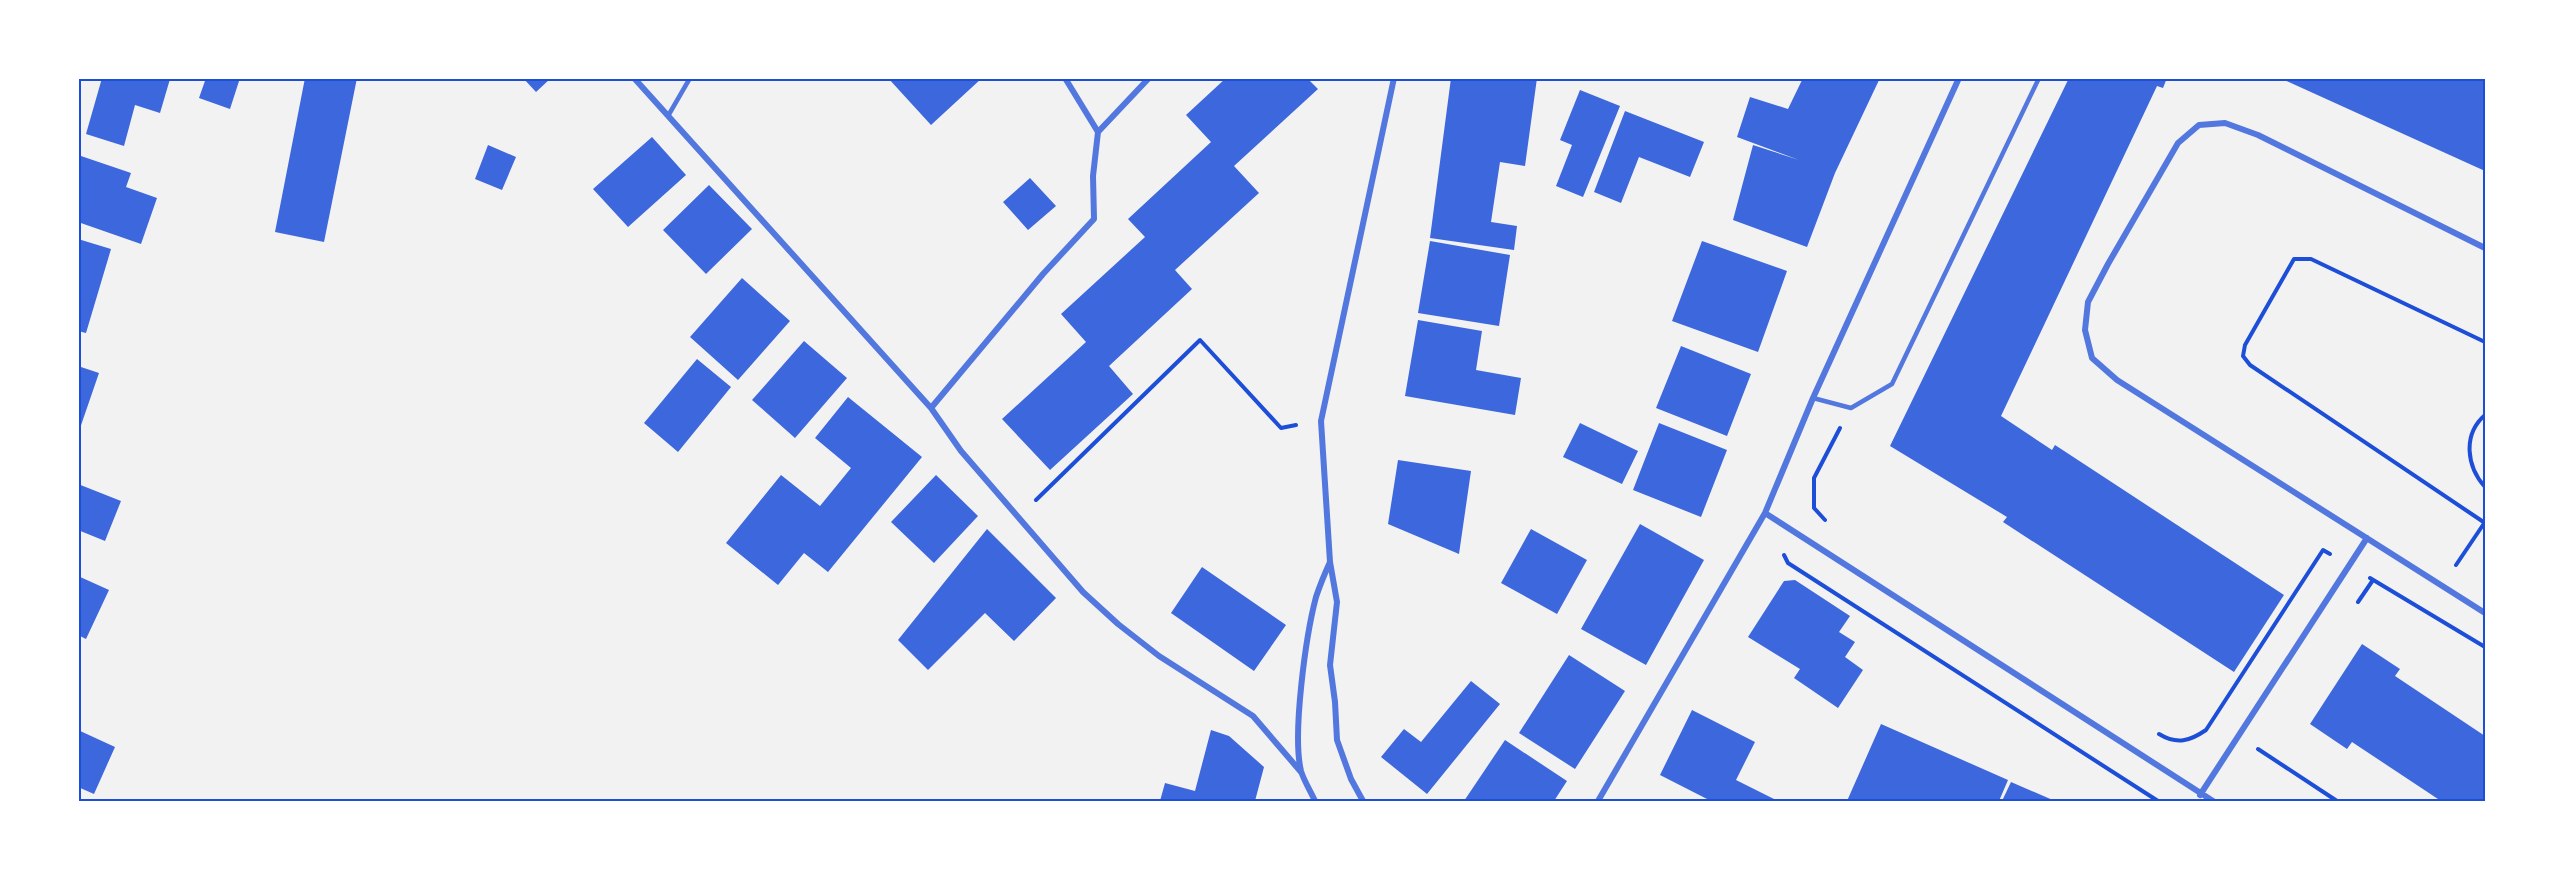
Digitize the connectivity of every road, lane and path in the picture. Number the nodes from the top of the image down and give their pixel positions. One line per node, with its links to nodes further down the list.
1 (634, 78): 8 (street)
2 (690, 78): 8 (lane)
3 (1065, 78): 9 (street)
4 (1149, 78): 9 (street)
5 (1394, 78): 16 (street)
6 (1959, 78): 12 (street)
7 (2039, 78): 14 (lane)
8 (668, 116): 13 (street)
9 (1098, 132): 13 (street)
10 (2485, 248): 22 (street)
11 (2485, 342): 20 (path)
12 (1813, 399): 14 (lane); 18 (street)
13 (931, 408): 19 (street)
14 (1851, 408): 21 (path)
15 (2485, 415): 17 (path)
16 (1321, 421): 19 (path); 23 (street)
17 (2485, 487)
18 (1765, 513): 31 (street); 34 (street)
19 (1018, 517): 30 (street)
20 (2485, 522): 25 (path)
21 (1829, 525)
22 (2367, 538): 24 (street); 25 (street)
23 (1330, 562): 30 (street); 33 (street)
24 (2350, 565): 27 (path); 28 (path); 31 (street)
25 (2443, 586): 26 (street)
26 (2485, 613)
27 (2485, 647)
28 (2150, 728)
29 (2271, 757): 36 (path)
30 (1301, 772): 32 (street)
31 (2200, 795): 35 (street)
32 (1315, 801)
33 (1363, 801)
34 (1599, 801)
35 (2213, 801)
36 (2337, 801)

